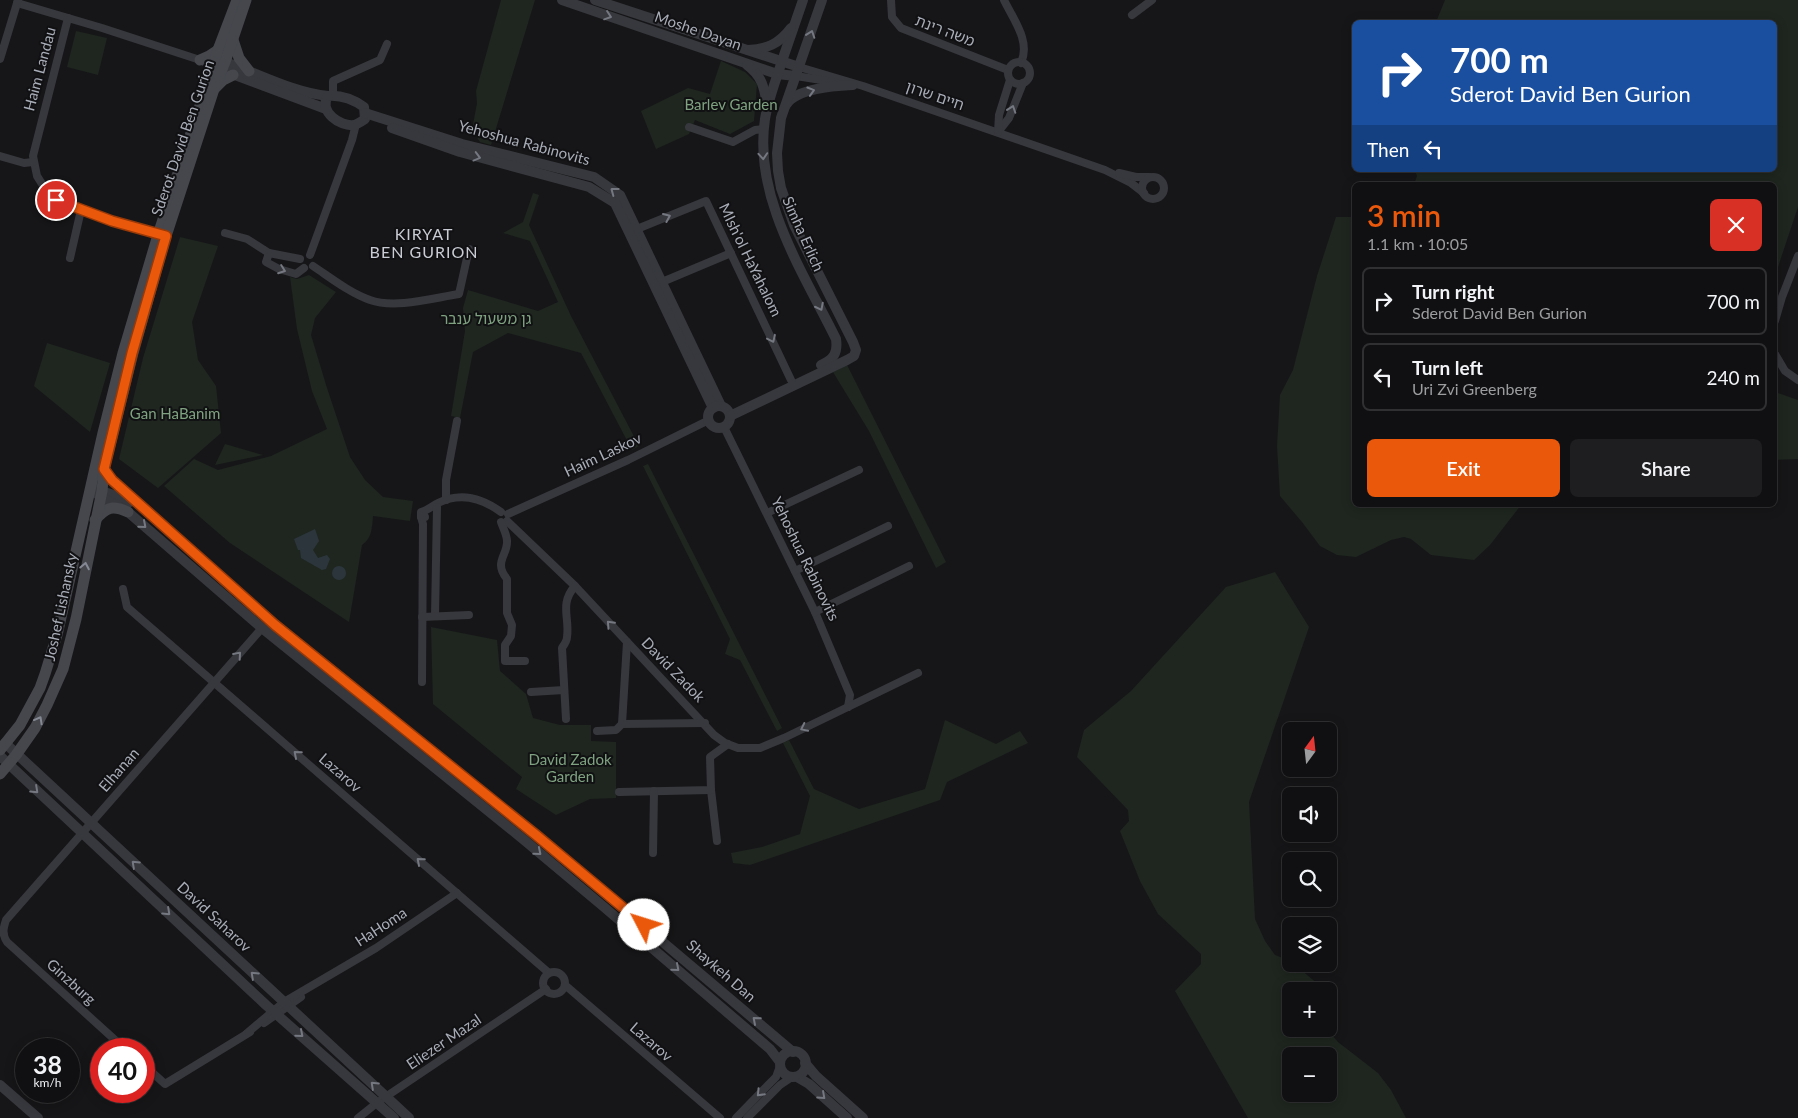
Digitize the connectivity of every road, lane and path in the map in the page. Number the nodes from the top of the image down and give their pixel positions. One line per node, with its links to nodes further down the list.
1 (237, 0): 16 (main road, Sderot David Ben Gurion)
2 (246, 0): 14 (main road, Sderot David Ben Gurion)
3 (562, 0): 20 (street, Moshe Dayan, one-way to 20)
4 (595, 0): 17 (street, Moshe Dayan)
5 (803, 0): 13 (street, Simha Erlich)
6 (822, 0): 26 (street, Simha Erlich, one-way to 6)
7 (891, 0): 24 (street, משה רינת)
8 (1004, 0): 22 (street)
9 (1152, 0): 11 (street)
10 (18, 1): 12 (street); 18 (street)
11 (1132, 15)
12 (68, 18): 19 (street, Haim Landau); 45 (street, Haim Landau)
13 (794, 24): 17 (street); 21 (street, Simha Erlich)
14 (232, 37): 23 (main road, Sderot David Ben Gurion); 25 (main road)
15 (387, 44): 30 (street)
16 (218, 50): 19 (main road); 23 (main road, Sderot David Ben Gurion)
17 (744, 50): 21 (street, Moshe Dayan)
18 (0, 59)
19 (200, 60): 23 (street, Haim Landau)
20 (740, 61): 27 (street, Moshe Dayan); 35 (street)
21 (782, 62): 26 (street, Moshe Dayan); 27 (street, Simha Erlich)
22 (1021, 62): 24 (street); 31 (street)
23 (220, 66): 25 (street); 28 (street); 33 (main road, Sderot David Ben Gurion); 52 (main road, Sderot David Ben Gurion)
24 (1008, 70): 29 (street)
25 (249, 71): 34 (street)
26 (798, 72): 27 (street, Moshe Dayan); 32 (street, חיים שרון); 37 (street, Simha Erlich)
27 (777, 74): 35 (street, Simha Erlich)
28 (233, 75): 33 (main road); 36 (street)
29 (1010, 80): 31 (street); 42 (street)
30 (333, 81): 34 (street); 34 (street)
31 (1023, 83): 42 (street, one-way to 31)
32 (858, 85): 37 (street, one-way to 32); 42 (street, חיים שרון)
33 (214, 89): 52 (main road, Sderot David Ben Gurion)
34 (328, 94): 36 (street); 38 (street)
35 (767, 108): 41 (street, Simha Erlich)
36 (326, 109): 39 (street)
37 (781, 118): 67 (street, Simha Erlich)
38 (362, 119): 39 (street); 43 (street); 50 (street, Yehoshua Rabinovits)
39 (344, 125): 43 (street)
40 (689, 127): 41 (street)
41 (764, 129): 65 (street, Simha Erlich, one-way to 65)
42 (998, 132): 46 (street, חיים שרון)
43 (352, 140): 56 (street)
44 (0, 156): 45 (street)
45 (33, 162): 49 (street)
46 (1105, 170): 47 (street, חיים שרון); 48 (street, חיים שרון)
47 (1151, 177): 48 (street); 48 (street)
48 (1144, 193)
49 (81, 210): 52 (street); 58 (street)
50 (633, 231): 55 (street, MIsh'ol HaYahalom, one-way to 55); 62 (street, Yehoshua Rabinovits); 67 (street, Yehoshua Rabinovits)
51 (225, 233): 54 (street)
52 (162, 236): 71 (main road, Sderot David Ben Gurion); 73 (main road, Sderot David Ben Gurion)
53 (469, 249): 60 (street)
54 (269, 252): 59 (street); 61 (street, one-way to 61)
55 (731, 253): 62 (street); 65 (street, MIsh'ol HaYahalom, one-way to 65)
56 (310, 255): 59 (street); 60 (street)
57 (1798, 256): 63 (street)
58 (70, 258)
59 (300, 259): 61 (street)
60 (313, 266): 61 (street)
61 (304, 268)
62 (662, 282): 67 (street, Yehoshua Rabinovits)
63 (1777, 315)
64 (1777, 357): 66 (street)
65 (791, 380): 67 (street)
66 (1798, 380)
67 (723, 410): 68 (street); 70 (street)
68 (709, 420): 70 (street); 80 (street, Haim Laskov)
69 (457, 421): 75 (street)
70 (724, 427): 79 (street, Yehoshua Rabinovits)
71 (104, 469): 74 (main road, Sderot David Ben Gurion); 77 (street, Shaykeh Dan)
72 (859, 470): 79 (street)
73 (90, 487): 74 (street); 105 (main road, Joshef Lishansky)
74 (101, 494): 77 (street); 78 (street, Shaykeh Dan); 82 (main road, Joshef Lishansky)
75 (446, 500): 80 (street, David Zadok); 81 (street, David Zadok)
76 (437, 507): 80 (street, David Zadok); 81 (street, David Zadok); 89 (street)
77 (146, 511): 125 (street, Shaykeh Dan, one-way to 77)
78 (128, 512): 82 (main road); 92 (street, Shaykeh Dan, one-way to 92)
79 (767, 512): 85 (street, Yehoshua Rabinovits)
80 (503, 516): 86 (street, David Zadok); 94 (street)
81 (423, 519): 91 (street)
82 (94, 522): 107 (main road, Joshef Lishansky, one-way to 82)
83 (888, 526): 85 (street)
84 (909, 566): 88 (street)
85 (795, 571): 88 (street, Yehoshua Rabinovits)
86 (574, 586): 93 (street, David Zadok, one-way to 86); 98 (street)
87 (123, 589): 96 (street, Lazarov)
88 (815, 612): 100 (street, Yehoshua Rabinovits)
89 (435, 616): 90 (street); 91 (street)
90 (469, 616)
91 (422, 617): 97 (street)
92 (262, 628): 96 (street, Elhanan, one-way to 92); 127 (street, Shaykeh Dan, one-way to 127)
93 (627, 642): 102 (street, David Zadok); 103 (street)
94 (526, 661)
95 (918, 673): 100 (street)
96 (215, 682): 113 (street, Elhanan); 117 (street, Lazarov, one-way to 96)
97 (422, 682)
98 (564, 690): 99 (street); 101 (street)
99 (531, 692)
100 (848, 707): 106 (street, one-way to 106)
101 (566, 719)
102 (705, 723): 103 (street); 106 (street, David Zadok)
103 (622, 724): 104 (street)
104 (598, 731)
105 (2, 743): 107 (street, David Saharov)
106 (728, 744): 110 (street)
107 (16, 755): 108 (main road, Joshef Lishansky); 113 (street, David Saharov)
108 (4, 760): 109 (main road, Joshef Lishansky); 114 (street, David Saharov, one-way to 114)
109 (0, 774)
110 (711, 790): 111 (street); 115 (street)
111 (654, 791): 112 (street); 116 (street)
112 (619, 792)
113 (91, 823): 114 (street, Elhanan); 122 (street, David Saharov, one-way to 113)
114 (82, 834): 118 (street, Elhanan); 123 (street, David Saharov, one-way to 123)
115 (716, 841)
116 (654, 853)
117 (457, 893): 119 (street, Lazarov); 122 (street, HaHoma)
118 (3, 932): 124 (street, Ginzburg)
119 (549, 973): 120 (street); 121 (street)
120 (564, 985): 121 (street); 136 (street, Lazarov)
121 (546, 989): 131 (street, Eliezer Mazal)
122 (287, 1004): 123 (street, HaHoma); 131 (street, David Saharov, one-way to 122)
123 (275, 1013): 128 (street, HaHoma); 131 (street, David Saharov, one-way to 131)
124 (113, 1038)
125 (793, 1052): 126 (street); 127 (street)
126 (805, 1063): 129 (street); 140 (street)
127 (780, 1064): 129 (street); 137 (street, one-way to 137)
128 (155, 1075)
129 (795, 1077): 138 (street); 139 (street, one-way to 139)
130 (0, 1085): 132 (street)
131 (382, 1099): 133 (street, Eliezer Mazal); 134 (street, David Saharov); 135 (street, David Saharov)
132 (38, 1118)
133 (358, 1118)
134 (394, 1118)
135 (409, 1118)
136 (720, 1118)
137 (736, 1118)
138 (747, 1118)
139 (847, 1118)
140 (863, 1118)

